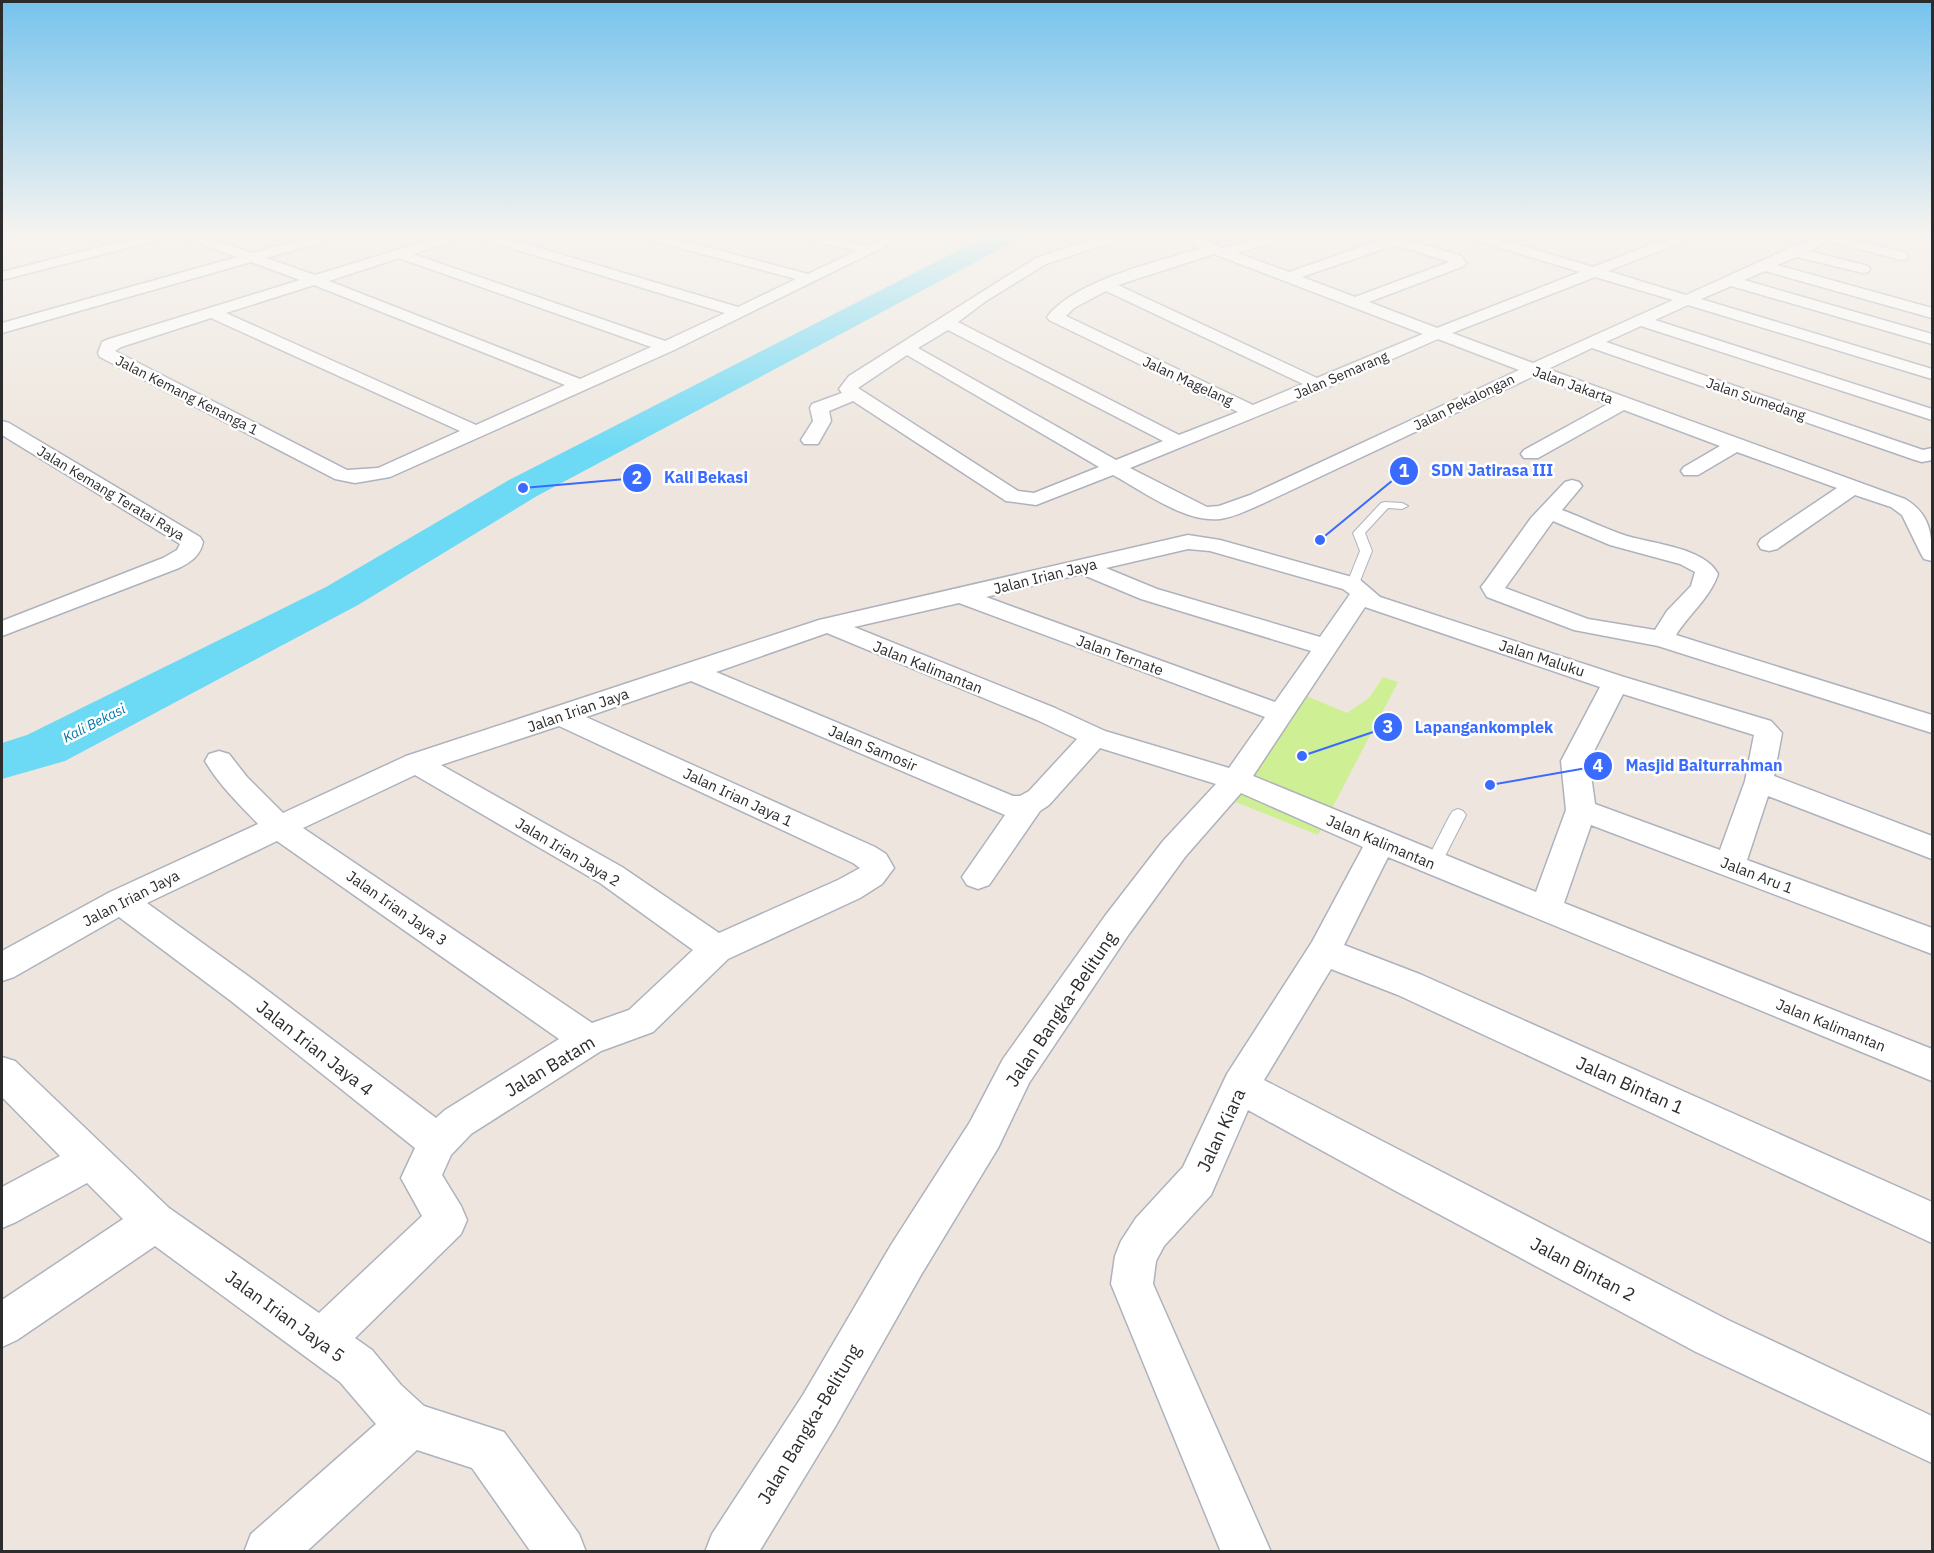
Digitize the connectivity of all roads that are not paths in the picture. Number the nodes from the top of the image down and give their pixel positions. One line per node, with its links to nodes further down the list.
1 (38, 307): 20 (street)
2 (75, 307): 23 (street)
3 (233, 307): 19 (street, Jalan Kemang Kenanga 1)
4 (383, 307): 31 (street)
5 (553, 307): 27 (street)
6 (724, 307): 17 (street)
7 (748, 307): 17 (street)
8 (968, 307): 22 (street)
9 (1065, 307): 35 (street, Jalan Magelang)
10 (1154, 307): 32 (street)
11 (1370, 307): 24 (street, Jalan Jakarta)
12 (1504, 307): 24 (street, Jalan Semarang)
13 (1671, 307): 21 (street, Jalan Pekalongan)
14 (1716, 307): 30 (street)
15 (1822, 307): 25 (street)
16 (1912, 307): 18 (street)
17 (739, 312): 27 (street)
18 (1932, 313)
19 (213, 314): 37 (street); 37 (street, Jalan Kemang Kenanga 1)
20 (2, 318)
21 (1642, 321): 26 (street, Jalan Pekalongan); 36 (street)
22 (947, 323): 28 (street); 40 (street)
23 (2, 328)
24 (1438, 333): 29 (street, Jalan Jakarta); 32 (street, Jalan Semarang)
25 (1932, 339)
26 (1591, 342): 29 (street, Jalan Pekalongan); 43 (street, Jalan Sumedang)
27 (666, 347): 31 (street)
28 (906, 348): 33 (street); 44 (street)
29 (1531, 369): 34 (street, Jalan Jakarta); 44 (street, Jalan Pekalongan)
30 (1932, 374)
31 (580, 385): 37 (street)
32 (1318, 385): 35 (street, Jalan Semarang)
33 (854, 394): 39 (street); 44 (street, Jalan Semarang)
34 (1624, 404): 41 (street, Jalan Jakarta); 42 (street)
35 (1253, 412): 40 (street, Jalan Semarang)
36 (1932, 415)
37 (476, 431)
38 (6, 434): 57 (street, Jalan Kemang Teratai Raya)
39 (811, 440)
40 (1179, 442): 44 (street, Jalan Semarang)
41 (1736, 445): 45 (street); 47 (street, Jalan Jakarta)
42 (1531, 454)
43 (1927, 455)
44 (1115, 468)
45 (1691, 471)
46 (1572, 486): 49 (street)
47 (1853, 487): 51 (street); 52 (street, Jalan Jakarta)
48 (1402, 506): 54 (lane)
49 (1550, 512): 58 (street); 58 (street)
50 (1188, 542): 53 (street, Jalan Irian Jaya); 54 (street, Jalan Maluku)
51 (1769, 544)
52 (1932, 554)
53 (1083, 567): 55 (street, Jalan Irian Jaya); 59 (street)
54 (1363, 592): 59 (street, Jalan Bangka-Belitung); 61 (street, Jalan Maluku)
55 (961, 596): 56 (street, Jalan Irian Jaya); 62 (street, Jalan Ternate)
56 (828, 625): 60 (street, Jalan Irian Jaya); 65 (street, Jalan Kalimantan)
57 (2, 629)
58 (1662, 639): 64 (street)
59 (1325, 647): 62 (street, Jalan Bangka-Belitung)
60 (691, 671): 63 (street, Jalan Irian Jaya); 70 (street, Jalan Samosir)
61 (1616, 682): 69 (street, Jalan Maluku); 71 (street)
62 (1280, 712): 68 (street, Jalan Bangka-Belitung)
63 (561, 716): 67 (street, Jalan Irian Jaya); 79 (street, Jalan Irian Jaya 1)
64 (1932, 724)
65 (1095, 736): 68 (street, Jalan Kalimantan); 70 (street)
66 (219, 761): 73 (street, Jalan Irian Jaya 3)
67 (416, 763): 73 (street, Jalan Irian Jaya); 83 (street, Jalan Irian Jaya 2)
68 (1236, 780): 74 (street, Jalan Kalimantan); 101 (street, Jalan Bangka-Belitung)
69 (1759, 781): 75 (street); 77 (street, Jalan Maluku)
70 (1028, 806): 78 (street)
71 (1581, 810): 77 (street, Jalan Aru 1); 81 (street)
72 (1458, 815): 76 (lane)
73 (279, 827): 80 (street, Jalan Irian Jaya); 86 (street, Jalan Irian Jaya 3)
74 (1380, 843): 76 (street, Jalan Kalimantan); 84 (street, Jalan Kiara)
75 (1932, 848)
76 (1433, 864): 81 (street, Jalan Kalimantan)
77 (1730, 865): 82 (street, Jalan Aru 1)
78 (978, 877)
79 (849, 889): 83 (street, Jalan Batam)
80 (121, 901): 85 (street, Jalan Irian Jaya); 90 (street, Jalan Irian Jaya 4)
81 (1546, 909): 87 (street, Jalan Kalimantan)
82 (1932, 941)
83 (716, 949): 86 (street, Jalan Batam)
84 (1324, 952): 89 (street, Jalan Kiara); 94 (street, Jalan Bintan 1)
85 (2, 967)
86 (588, 1040): 90 (street, Jalan Batam)
87 (1932, 1065)
88 (2, 1073): 91 (street, Jalan Irian Jaya 5)
89 (1240, 1086): 98 (street, Jalan Bintan 2); 102 (street, Jalan Kiara)
90 (437, 1142): 96 (street)
91 (90, 1160): 92 (street); 93 (street, Jalan Irian Jaya 5)
92 (2, 1208)
93 (155, 1222): 95 (street); 96 (street, Jalan Irian Jaya 5)
94 (1932, 1223)
95 (2, 1325)
96 (320, 1342): 97 (street, Jalan Irian Jaya 5)
97 (410, 1425): 99 (street); 100 (street, Jalan Irian Jaya 5)
98 (1932, 1440)
99 (269, 1551)
100 (561, 1551)
101 (730, 1551)
102 (1246, 1551)

